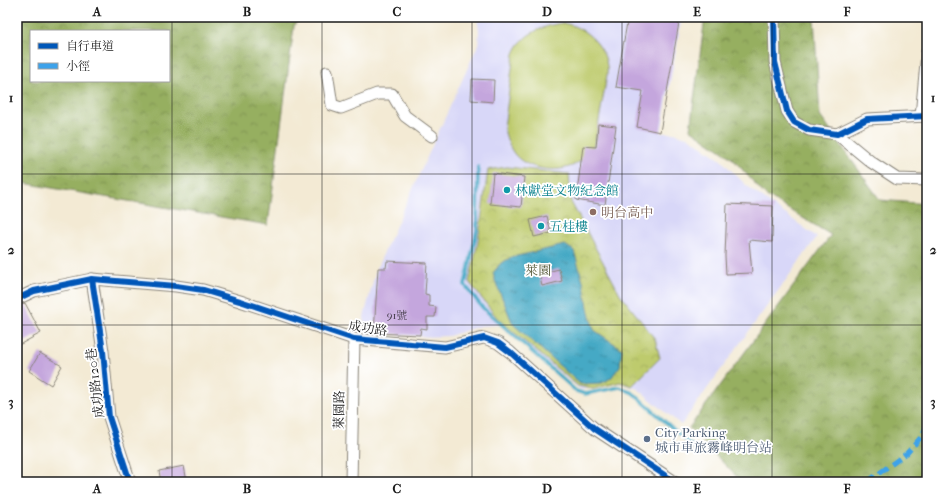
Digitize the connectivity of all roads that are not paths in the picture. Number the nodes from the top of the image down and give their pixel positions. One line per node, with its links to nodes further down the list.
1 (774, 17): 5 (street)
2 (927, 52): 4 (street)
3 (327, 72): 6 (street)
4 (924, 116): 5 (street)
5 (837, 134): 7 (street)
6 (432, 136)
7 (927, 180)
8 (92, 279): 9 (street, 成功路); 10 (street, 成功路); 11 (street, 成功路120巷)
9 (17, 299)
10 (354, 339): 12 (street, 萊園路); 13 (street, 成功路)
11 (130, 482)
12 (351, 482)
13 (675, 482)

